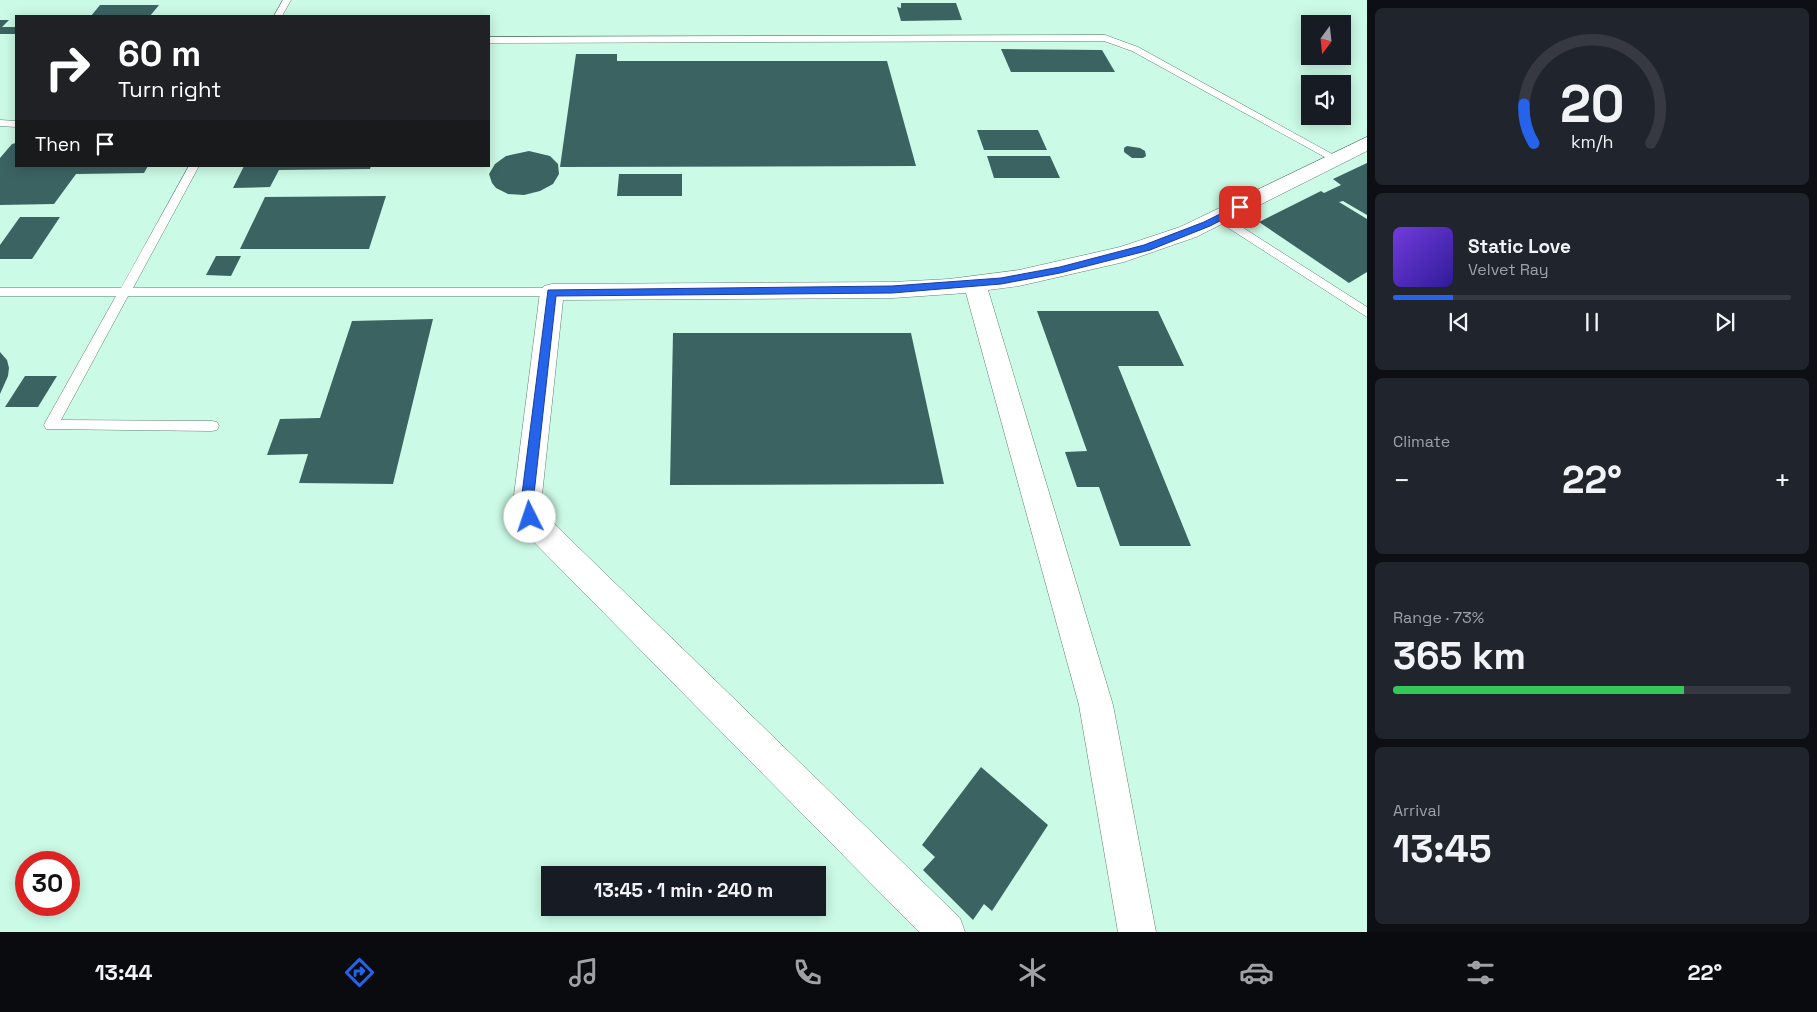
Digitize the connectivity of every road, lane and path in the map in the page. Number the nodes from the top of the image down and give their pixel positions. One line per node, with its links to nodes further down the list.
1 (287, 0): 2 (lane)
2 (279, 15)
3 (490, 40): 7 (lane)
4 (0, 123): 5 (lane)
5 (15, 124)
6 (1367, 143): 7 (street)
7 (1336, 159): 9 (street)
8 (193, 167): 13 (lane)
9 (1220, 218): 10 (street); 14 (lane)
10 (975, 284): 12 (street); 17 (street)
11 (0, 292): 13 (lane)
12 (552, 292): 13 (lane); 16 (street)
13 (124, 293): 15 (lane)
14 (1367, 313)
15 (212, 426)
16 (946, 932)
17 (1137, 932)

